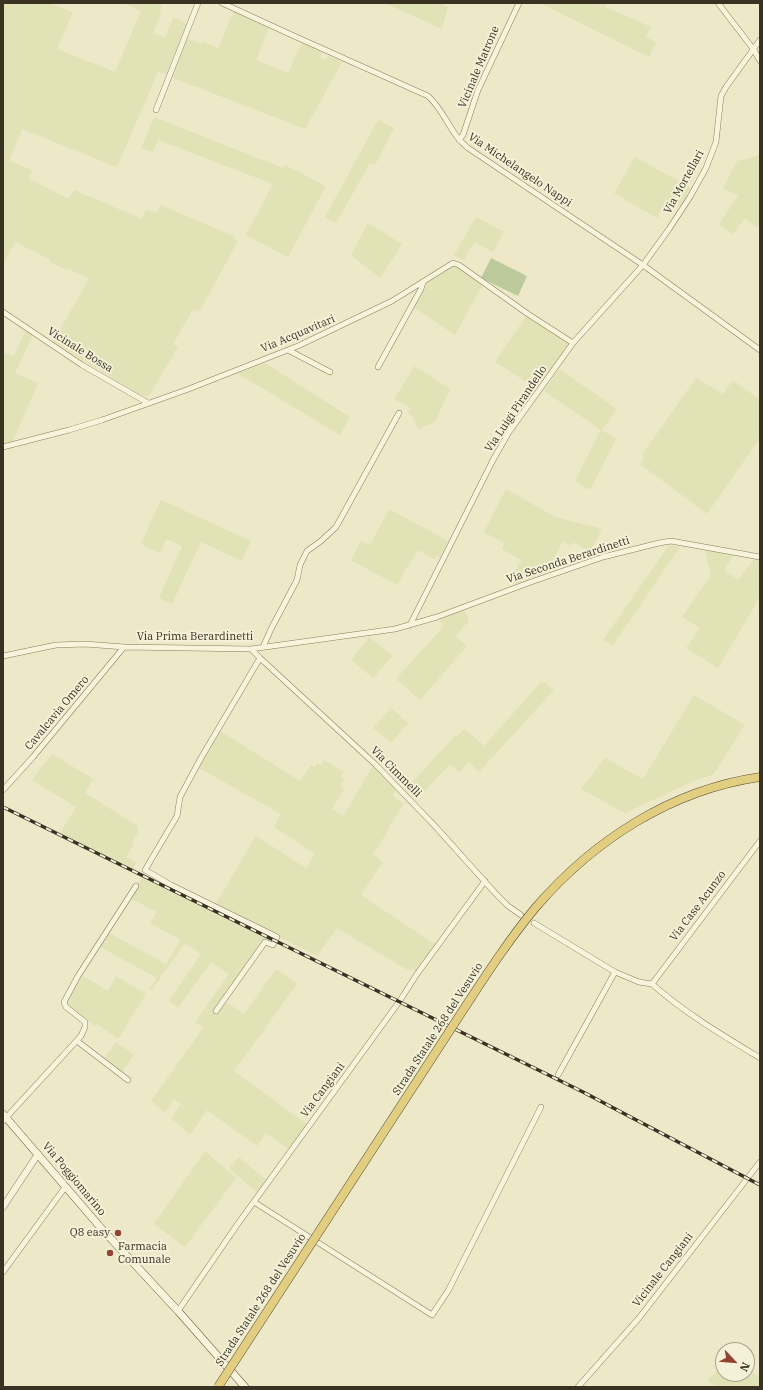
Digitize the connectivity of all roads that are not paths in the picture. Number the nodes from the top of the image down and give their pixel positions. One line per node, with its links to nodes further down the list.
1 (198, 3): 8 (street)
2 (222, 3): 9 (street, Via Michelangelo Nappi)
3 (519, 3): 9 (street, Vicinale Matrone)
4 (718, 3): 6 (street)
5 (760, 40): 6 (street, Via Mortellari)
6 (754, 50): 7 (street); 10 (street, Via Mortellari)
7 (760, 61)
8 (156, 110)
9 (459, 140): 10 (street, Via Michelangelo Nappi)
10 (643, 265): 13 (street, Via Luigi Pirandello); 15 (street, Via Michelangelo Nappi)
11 (423, 282): 13 (street, Via Acquavitari); 14 (street, Via Acquavitari); 16 (street)
12 (3, 312): 18 (street, Vicinale Bossa)
13 (573, 343): 22 (street, Via Luigi Pirandello)
14 (288, 350): 17 (street); 18 (street, Via Acquavitari)
15 (760, 350)
16 (378, 367)
17 (330, 372)
18 (148, 403): 20 (street, Via Acquavitari)
19 (399, 413): 24 (street)
20 (3, 447)
21 (760, 557): 22 (street, Via Seconda Berardinetti)
22 (410, 625): 24 (street, Via Prima Berardinetti)
23 (124, 647): 25 (street, Via Prima Berardinetti); 26 (street, Via Prima Berardinetti); 29 (street, Cavalcavia Omero)
24 (263, 647): 25 (street, Via Prima Berardinetti)
25 (251, 649): 27 (street, Via Cimmelli)
26 (3, 656)
27 (260, 658): 31 (street, Via Cimmelli); 37 (street)
28 (760, 777): 51 (highway, Strada Statale 268 del Vesuvio, bridge)
29 (3, 790)
30 (760, 840): 36 (street, Via Case Acunzo)
31 (485, 881): 33 (street, Via Cimmelli); 47 (street, Via Cangiani)
32 (136, 886): 38 (street)
33 (521, 915)
34 (534, 923): 35 (street)
35 (615, 972): 36 (street); 40 (street)
36 (652, 984): 39 (street)
37 (216, 1011)
38 (77, 1040): 41 (street); 43 (street)
39 (760, 1058)
40 (558, 1075)
41 (128, 1080)
42 (541, 1107): 47 (street)
43 (4, 1117): 44 (main road, Via Poggiomarino)
44 (38, 1154): 46 (main road, Via Poggiomarino); 48 (street)
45 (760, 1162): 53 (street, Vicinale Cangiani)
46 (66, 1186): 49 (street); 50 (main road, Via Poggiomarino)
47 (254, 1202): 50 (street, Via Cangiani)
48 (3, 1207)
49 (3, 1272)
50 (178, 1311): 52 (main road, Via Poggiomarino)
51 (218, 1387)
52 (245, 1387)
53 (578, 1387)

